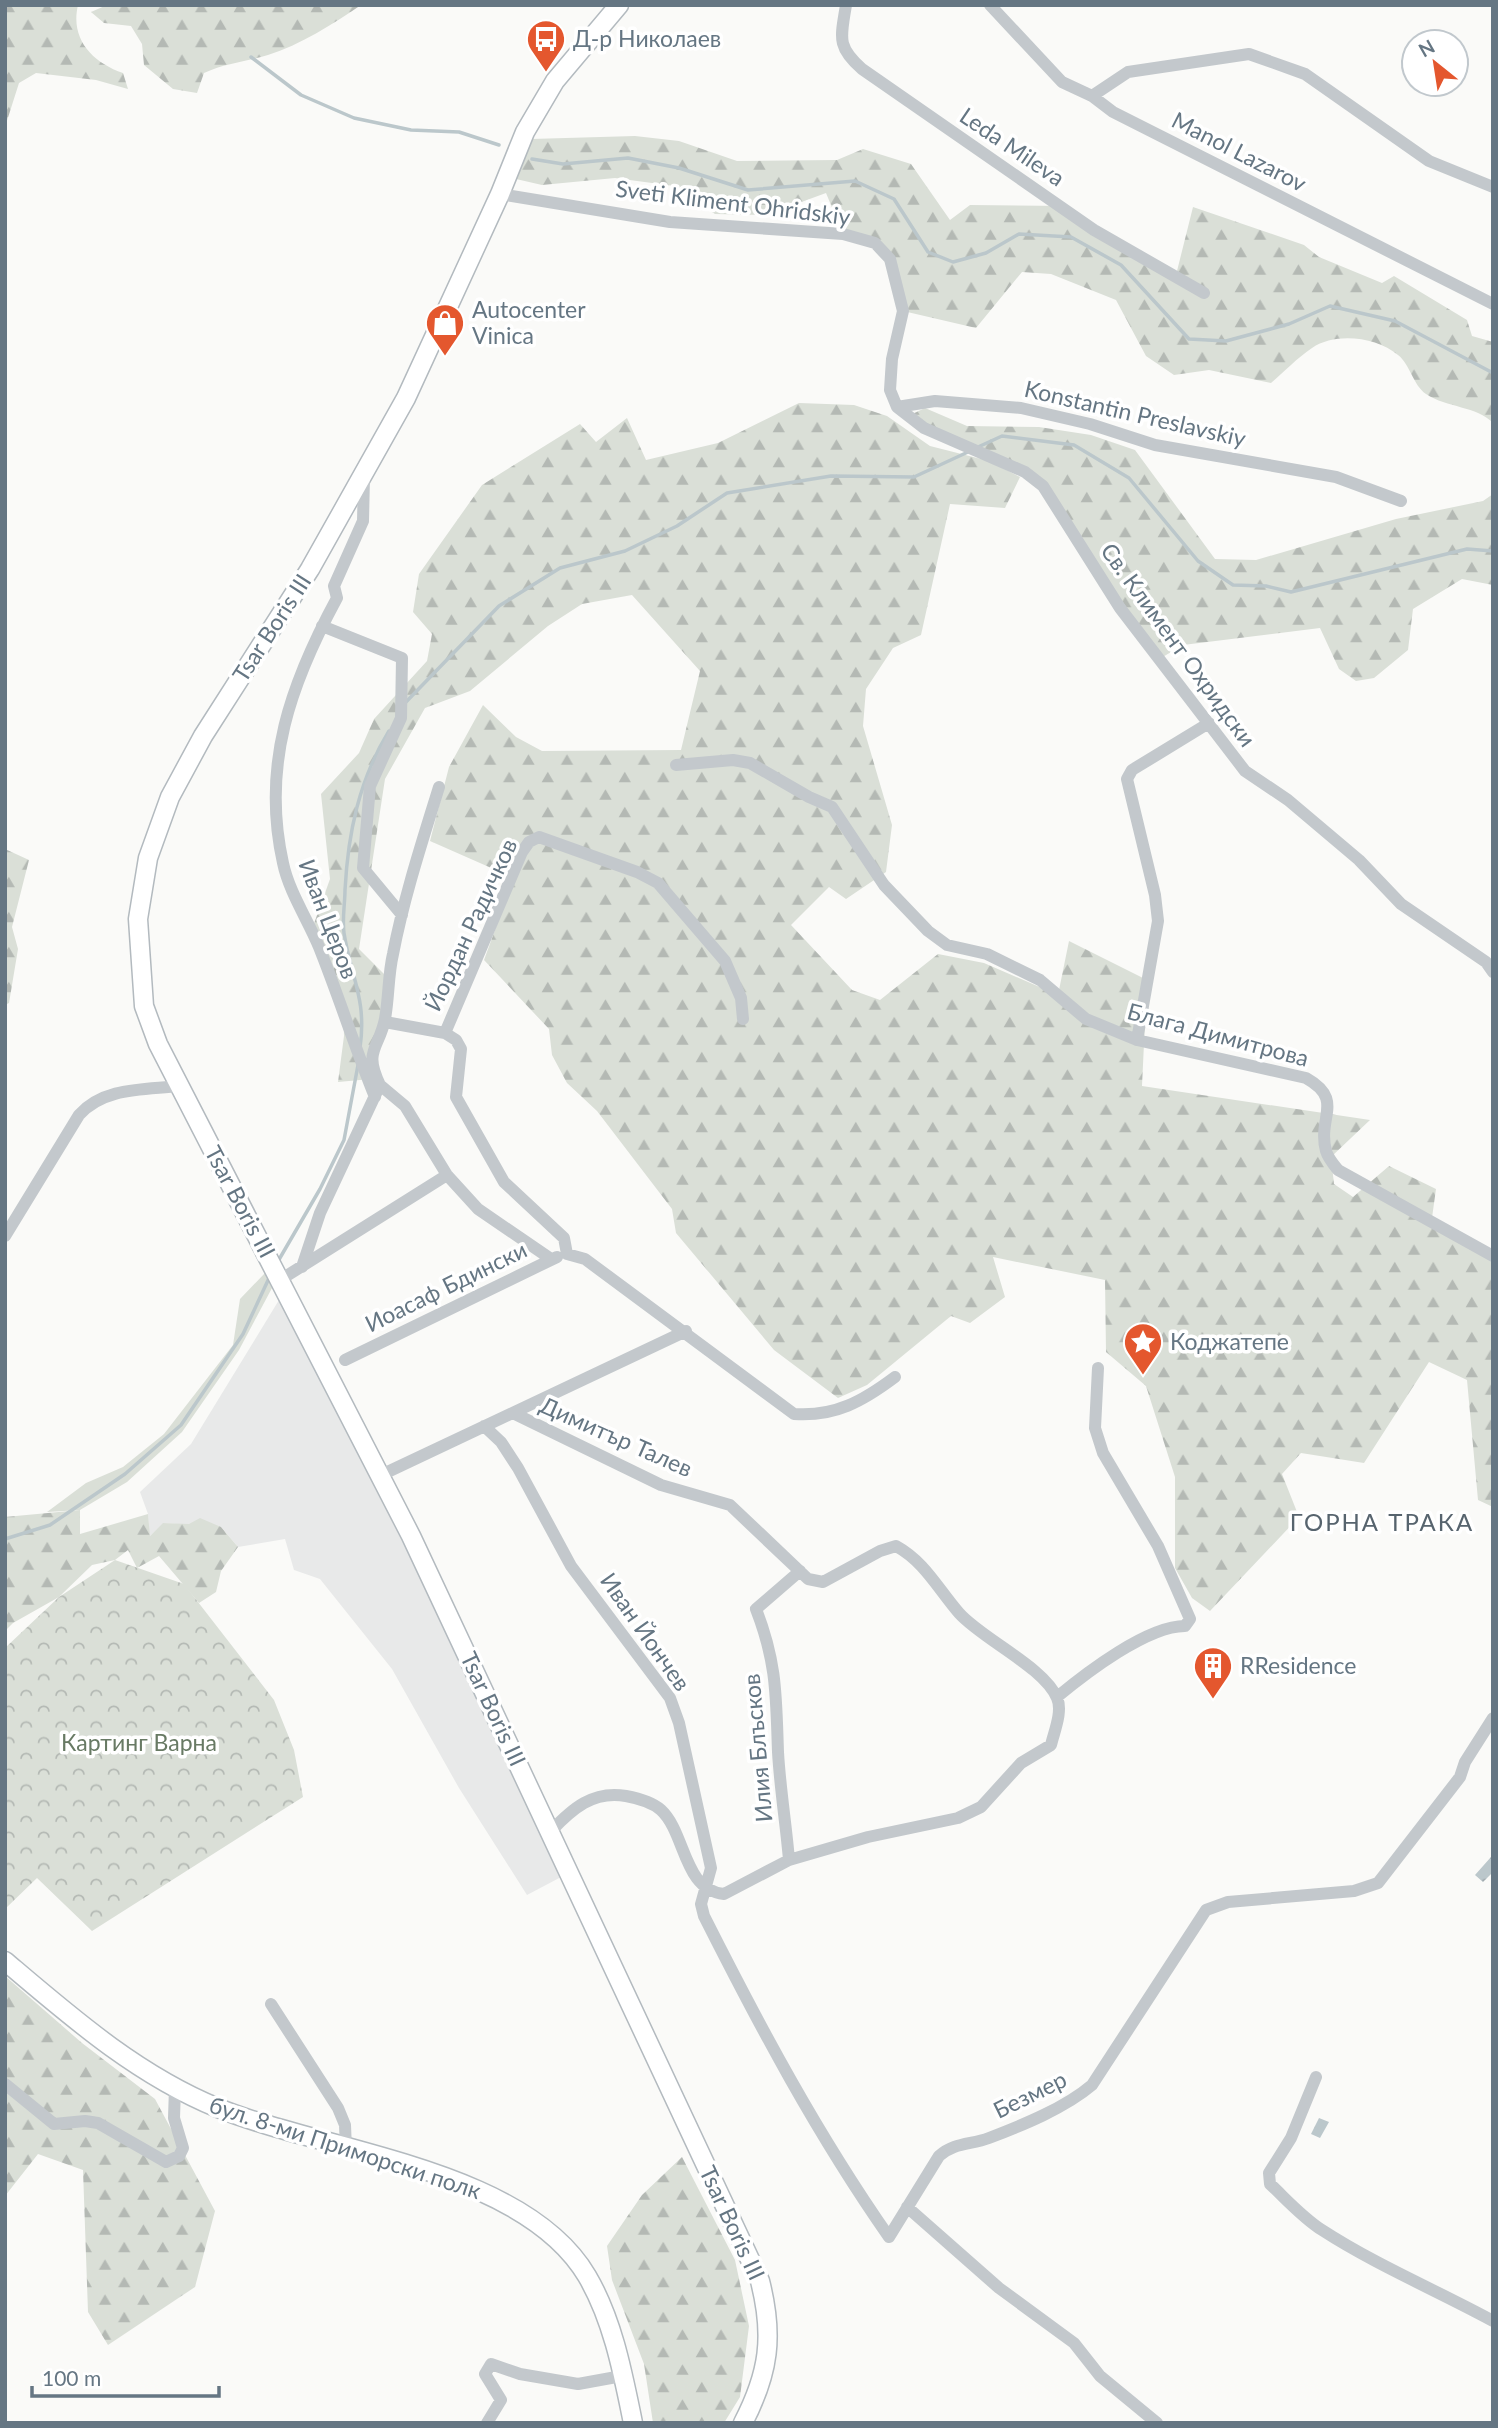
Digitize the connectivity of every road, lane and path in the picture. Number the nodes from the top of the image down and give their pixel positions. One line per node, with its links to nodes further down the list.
1 (619, 5): 6 (street, Tsar Boris III)
2 (846, 5): 7 (street, Leda Mileva)
3 (990, 5): 4 (street, Manol Lazarov)
4 (1092, 96): 5 (street); 8 (street, Manol Lazarov)
5 (1493, 187)
6 (500, 194): 9 (street, Sveti Kliment Ohridskiy); 10 (street, Tsar Boris III)
7 (1204, 293)
8 (1493, 304)
9 (897, 407): 11 (street, Konstantin Preslavskiy); 13 (street, Св. Климент Охридски)
10 (364, 473): 12 (street, Иван Церов); 22 (street, Tsar Boris III)
11 (1401, 501)
12 (322, 626): 16 (street); 23 (street, Иван Церов)
13 (1209, 723): 17 (street, Св. Климент Охридски); 21 (street)
14 (676, 765): 21 (street, Блага Димитрова)
15 (439, 787): 16 (street)
16 (402, 915): 19 (street)
17 (1493, 972)
18 (743, 1019): 20 (street, Йордан Радичков)
19 (384, 1022): 20 (street); 23 (street)
20 (444, 1033): 26 (street)
21 (1137, 1040): 27 (street, Блага Димитрова)
22 (179, 1086): 25 (street); 30 (street, Tsar Boris III)
23 (377, 1091): 24 (street); 29 (street)
24 (447, 1175): 28 (street); 29 (street)
25 (5, 1236)
26 (567, 1254): 28 (street, Иоасаф Бдински); 31 (street)
27 (1493, 1256)
28 (551, 1259): 32 (street, Иоасаф Бдински)
29 (302, 1267): 30 (street)
30 (281, 1280): 37 (street, Tsar Boris III)
31 (686, 1331): 34 (street); 35 (street)
32 (345, 1360)
33 (1098, 1368): 39 (street)
34 (895, 1377)
35 (513, 1413): 36 (street); 38 (street, Димитър Талев)
36 (484, 1426): 37 (street); 43 (street, Иван Йончев)
37 (379, 1475): 41 (street, Tsar Boris III)
38 (800, 1571): 39 (street); 42 (street, Илия Блъсков)
39 (1057, 1697): 42 (street)
40 (1493, 1718): 50 (street, Безмер)
41 (551, 1831): 43 (street); 55 (street, Tsar Boris III)
42 (789, 1860): 43 (street)
43 (705, 1886): 50 (street, Безмер)
44 (5, 1961): 48 (street, бул. 8-ми Приморски полк)
45 (271, 2004): 49 (street)
46 (1316, 2077): 51 (street)
47 (5, 2084): 48 (street)
48 (175, 2088): 49 (street, бул. 8-ми Приморски полк)
49 (346, 2149): 52 (street, бул. 8-ми Приморски полк)
50 (908, 2207): 56 (street)
51 (1493, 2321)
52 (622, 2376): 53 (street); 54 (street, бул. 8-ми Приморски полк)
53 (486, 2423)
54 (634, 2423)
55 (743, 2423)
56 (1157, 2423)

